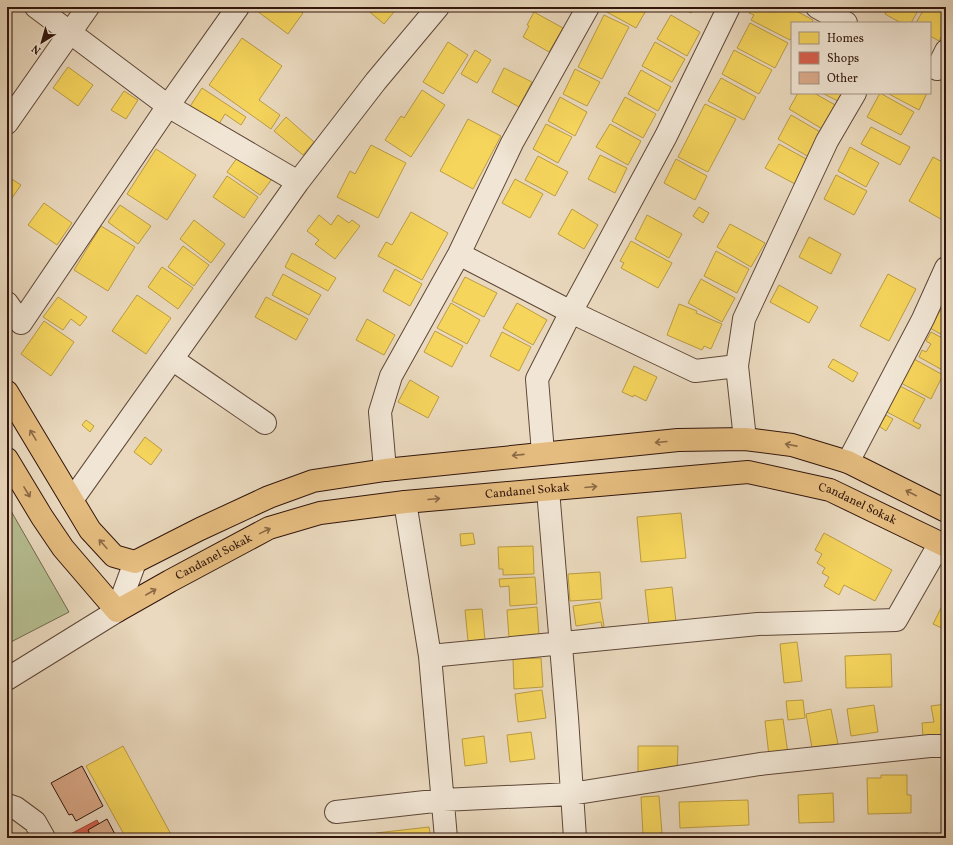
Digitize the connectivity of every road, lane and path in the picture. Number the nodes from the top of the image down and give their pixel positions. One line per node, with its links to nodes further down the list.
1 (36, 7): 9 (street)
2 (88, 7): 9 (street)
3 (238, 7): 11 (street)
4 (438, 7): 13 (street)
5 (588, 7): 14 (street)
6 (730, 7): 17 (street)
7 (817, 7): 8 (street)
8 (844, 22)
9 (70, 32): 11 (street); 12 (street)
10 (854, 94): 19 (street)
11 (168, 106): 13 (street); 16 (street)
12 (7, 123)
13 (298, 182): 18 (street)
14 (459, 254): 17 (street); 26 (street)
15 (946, 268): 25 (street)
16 (7, 303)
17 (571, 312): 19 (street); 23 (street)
18 (172, 359): 21 (street); 28 (street)
19 (736, 366): 22 (street)
20 (7, 392): 28 (main road, one-way to 20)
21 (265, 423)
22 (745, 439): 23 (main road, one-way to 23); 25 (main road, one-way to 22)
23 (543, 453): 26 (main road, one-way to 26)
24 (7, 459): 33 (main road, one-way to 33)
25 (848, 462): 30 (main road, one-way to 25)
26 (385, 470): 32 (main road)
27 (548, 490): 29 (main road, Candanel Sokak, one-way to 27); 31 (main road, Candanel Sokak, one-way to 31); 34 (street)
28 (72, 500): 32 (main road, one-way to 28)
29 (404, 502): 33 (main road, Candanel Sokak, one-way to 29); 35 (street)
30 (946, 510)
31 (943, 545): 34 (street)
32 (135, 562): 33 (street)
33 (117, 611): 36 (street, Candanel Sokak)
34 (561, 644): 35 (street); 38 (street)
35 (430, 656): 39 (street)
36 (7, 679)
37 (946, 746): 38 (street)
38 (571, 794): 39 (street); 44 (street)
39 (443, 800): 41 (street); 43 (street)
40 (7, 805): 42 (street)
41 (336, 812)
42 (44, 838)
43 (446, 838)
44 (575, 838)

